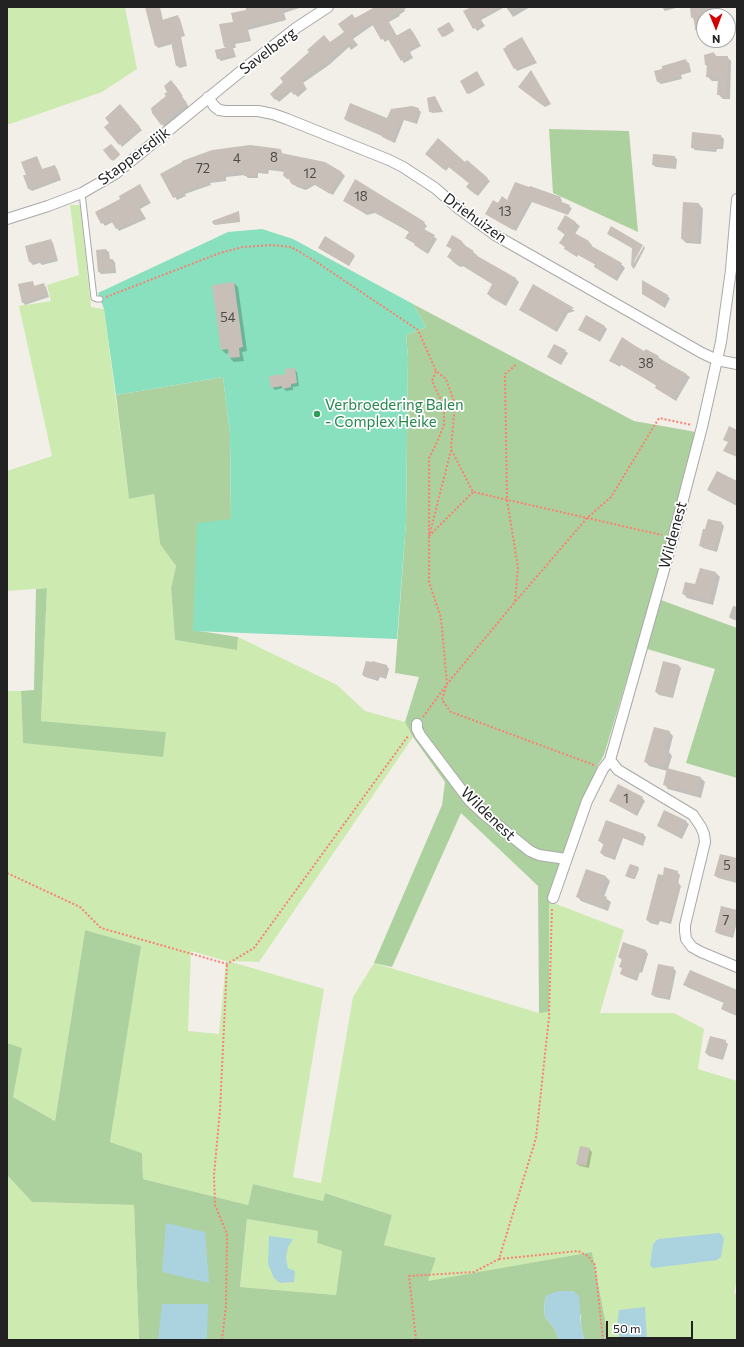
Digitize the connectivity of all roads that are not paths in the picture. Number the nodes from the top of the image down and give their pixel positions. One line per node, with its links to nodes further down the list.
1 (328, 7): 2 (street, Savelberg)
2 (208, 96): 3 (street, Stappersdijk); 7 (street, Driehuizen)
3 (82, 193): 5 (street, Stappersdijk); 6 (lane)
4 (737, 198): 7 (street, Wildenest)
5 (7, 219)
6 (100, 299)
7 (717, 360): 8 (street, Driehuizen); 10 (street, Wildenest)
8 (737, 364)
9 (417, 724): 11 (street, Wildenest)
10 (610, 760): 11 (street, Wildenest); 13 (street)
11 (566, 859): 12 (street, Wildenest)
12 (553, 898)
13 (737, 967)

